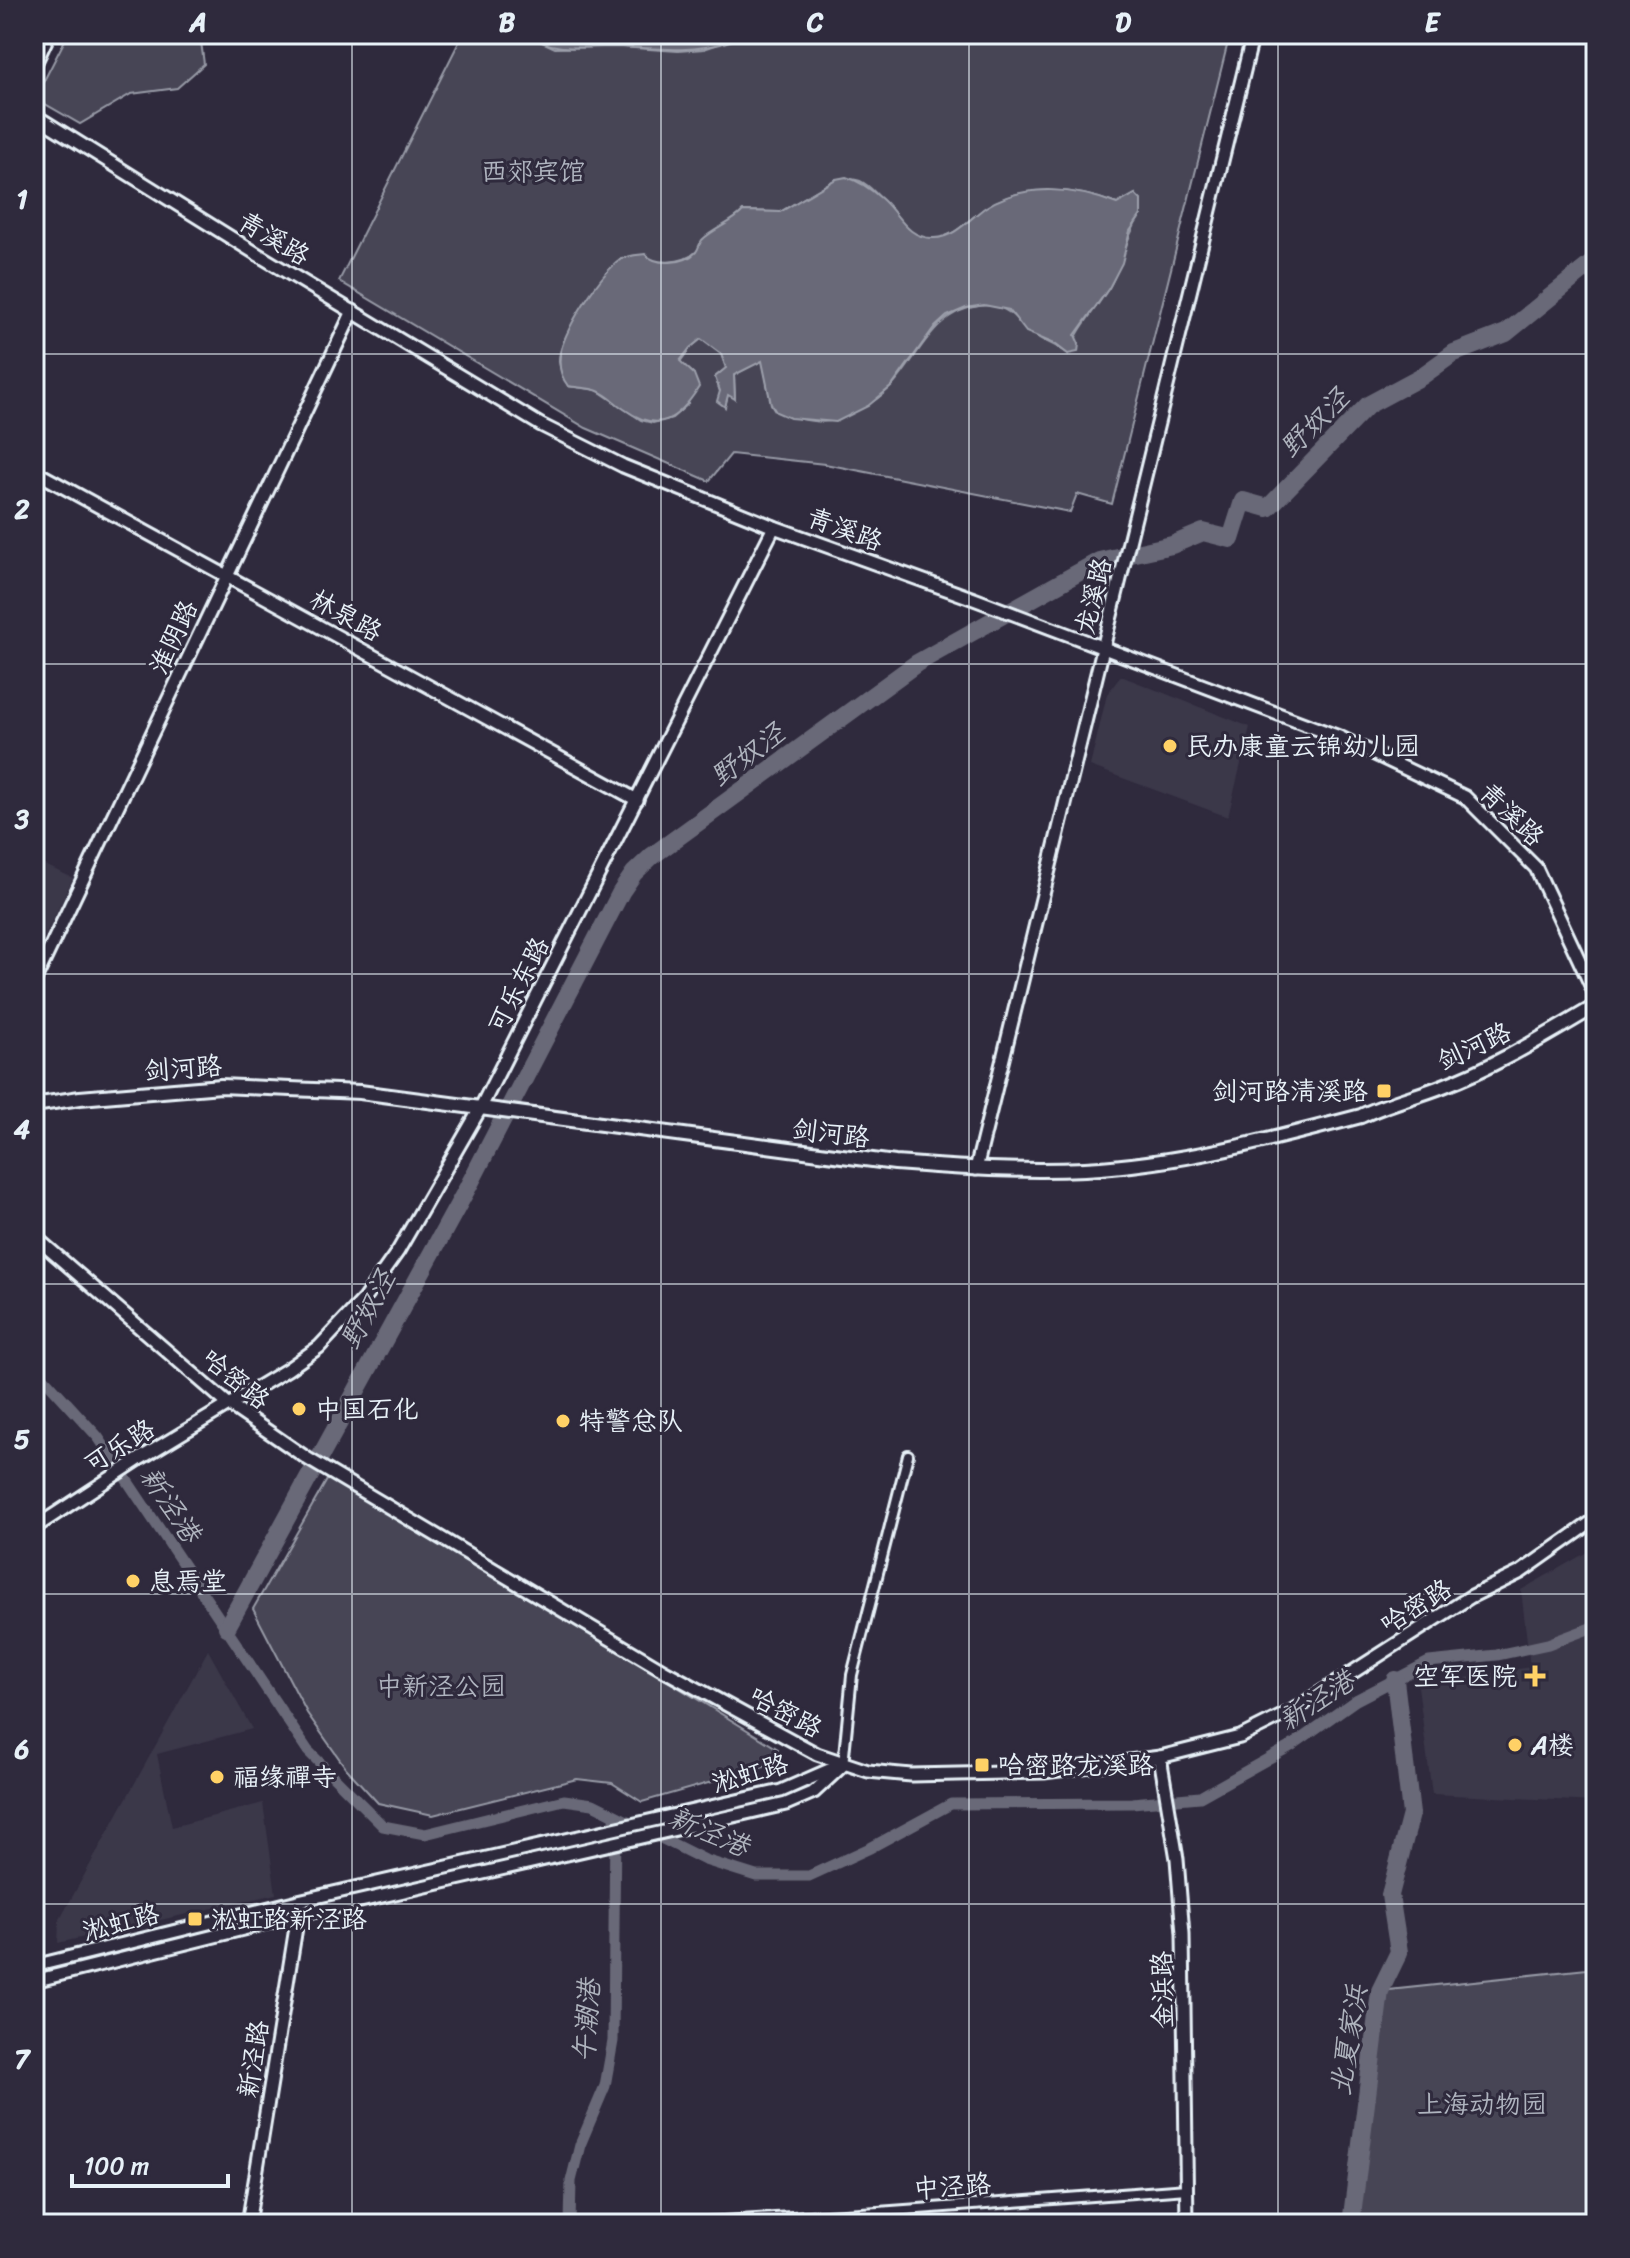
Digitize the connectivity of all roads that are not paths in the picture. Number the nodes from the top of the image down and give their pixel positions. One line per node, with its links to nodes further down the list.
1 (49, 34): 3 (street)
2 (1253, 34): 9 (street, 龙溪路)
3 (34, 66)
4 (34, 115): 5 (street, 青溪路)
5 (353, 311): 7 (street, 青溪路); 8 (street, 淮阴路)
6 (34, 471): 8 (street, 林泉路)
7 (774, 527): 9 (street, 青溪路); 10 (street, 可乐东路)
8 (226, 575): 10 (street, 林泉路); 11 (street, 淮阴路)
9 (1102, 649): 12 (street, 青溪路); 16 (street, 龙溪路)
10 (637, 800): 15 (street, 可乐东路)
11 (34, 982)
12 (1596, 996)
13 (1596, 1006): 16 (main road, 剑河路)
14 (34, 1105): 15 (main road, 剑河路)
15 (480, 1109): 16 (main road, 剑河路); 18 (street, 可乐东路)
16 (976, 1169)
17 (34, 1236): 18 (street, 哈密路)
18 (228, 1404): 21 (street, 可乐路); 23 (street, 哈密路)
19 (908, 1455): 23 (street)
20 (1596, 1519): 22 (street, 哈密路)
21 (34, 1528)
22 (1160, 1757): 23 (street, 哈密路); 29 (street, 金浜路)
23 (843, 1765): 24 (street, 淞虹路); 24 (street, 淞虹路)
24 (579, 1845): 25 (street, 淞虹路); 26 (street, 淞虹路)
25 (298, 1901): 26 (street, 新泾路); 27 (street, 淞虹路)
26 (299, 1915): 28 (street, 淞虹路); 30 (street, 新泾路)
27 (34, 1966)
28 (34, 1981)
29 (1187, 2189): 31 (street, 中泾路); 32 (street, 金浜路)
30 (248, 2224)
31 (672, 2224)
32 (1187, 2224)

